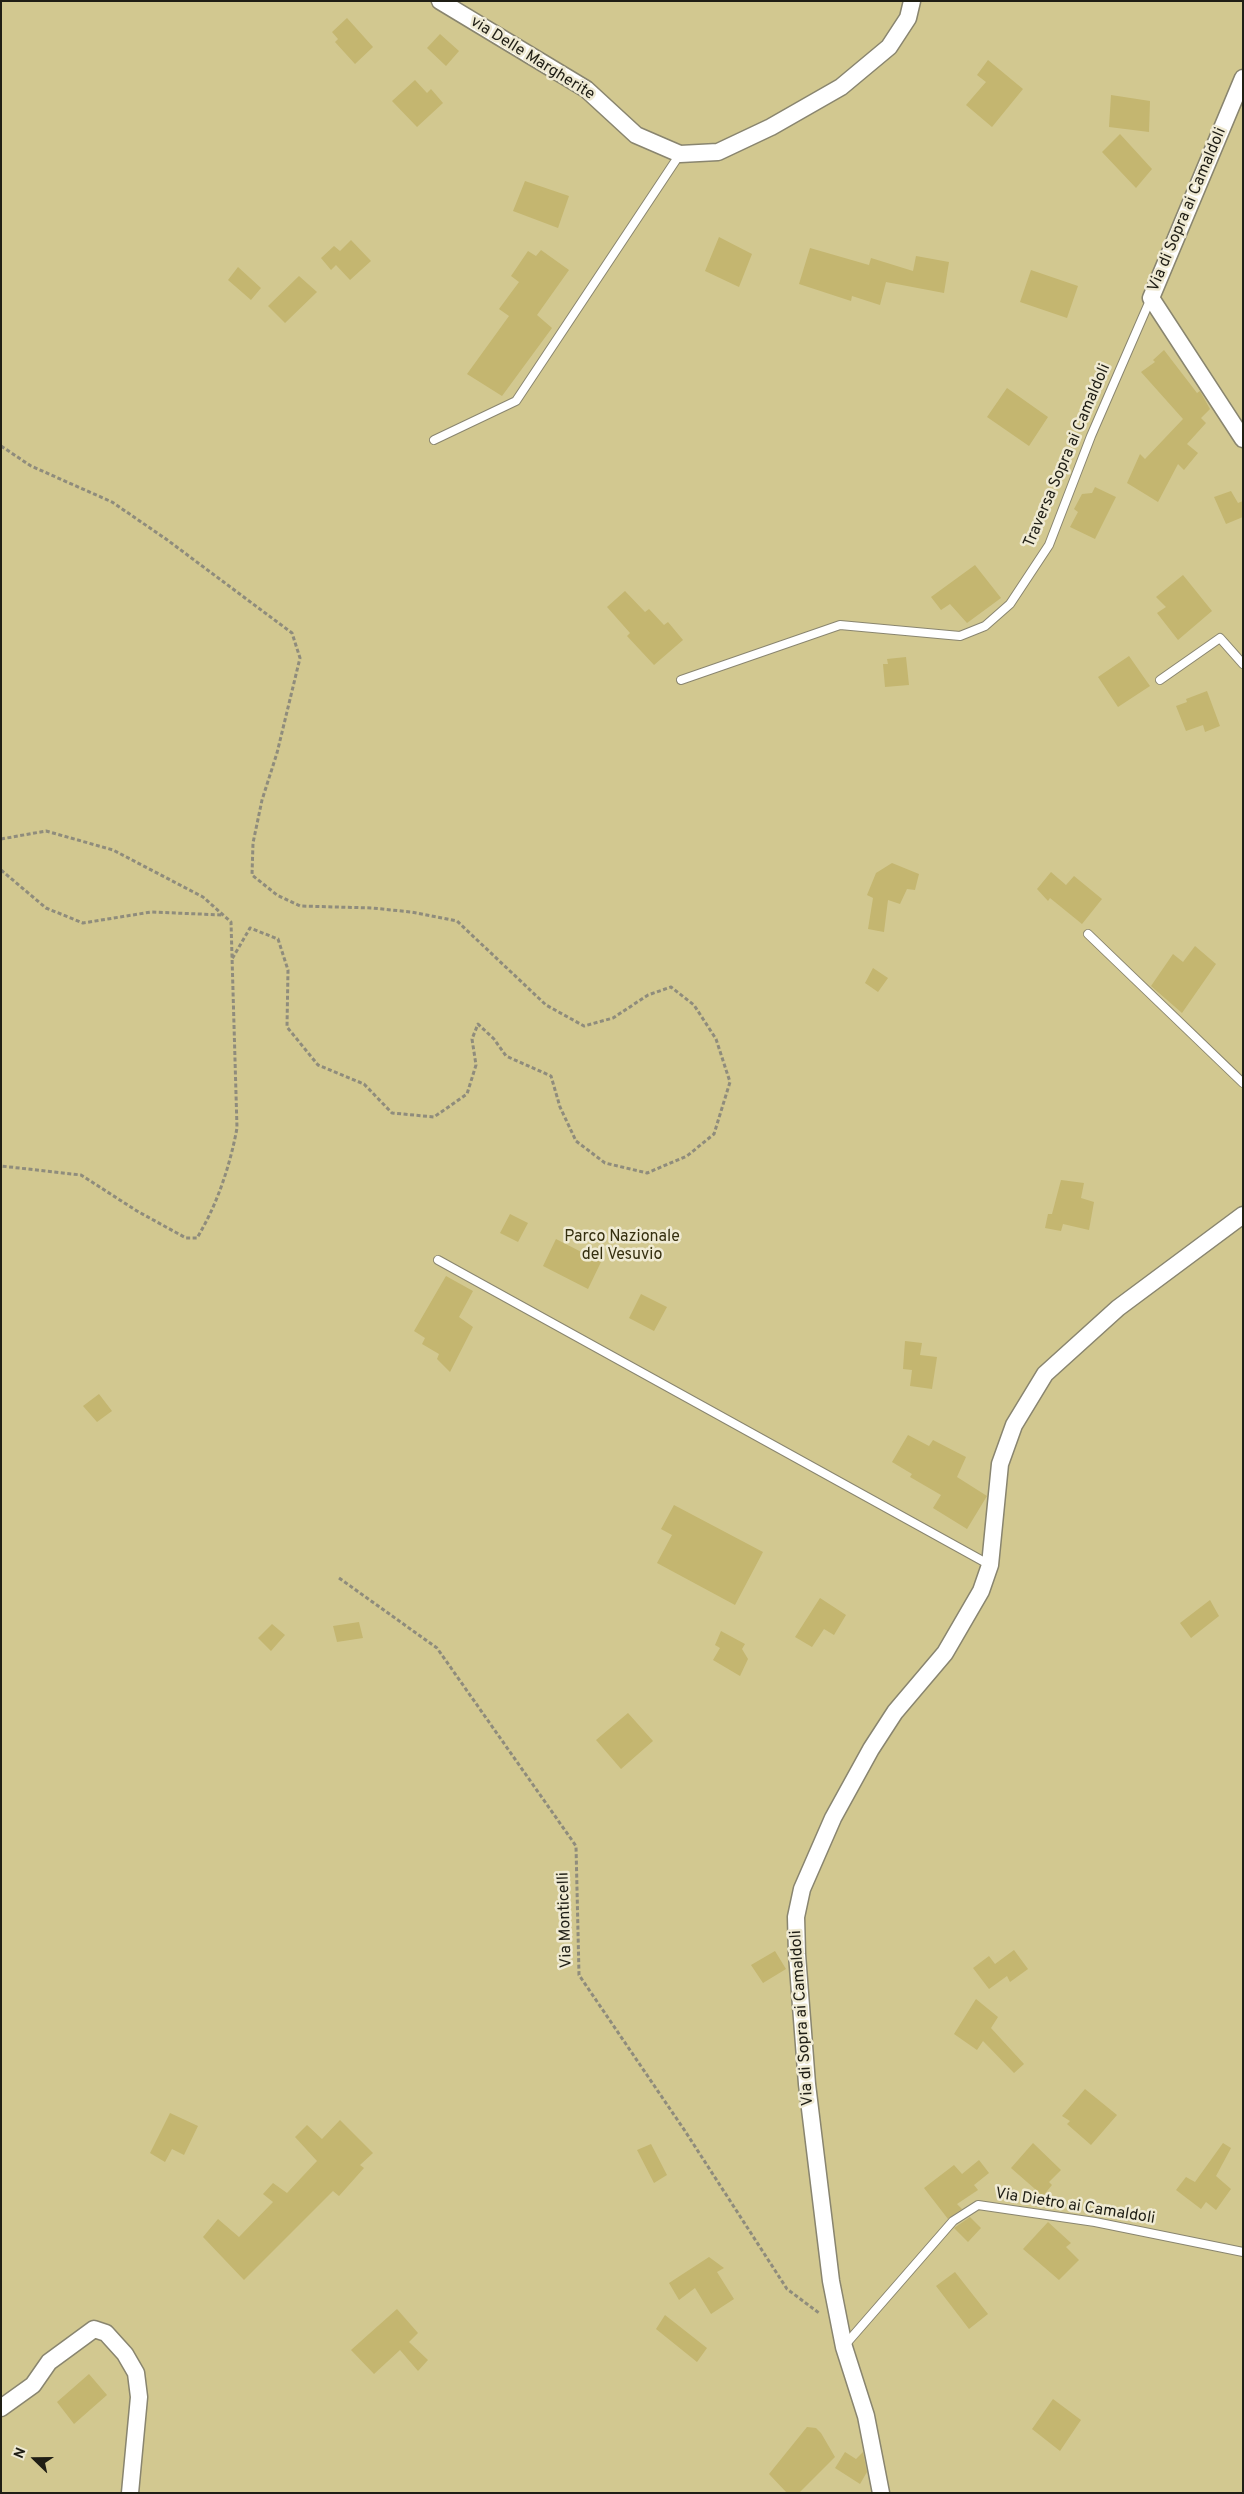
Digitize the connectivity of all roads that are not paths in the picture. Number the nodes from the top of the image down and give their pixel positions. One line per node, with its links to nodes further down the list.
1 (440, 1): 4 (street, via Delle Margherite)
2 (912, 1): 4 (street, via Delle Margherite)
3 (1243, 78): 5 (street, Via di Sopra ai Camaldoli)
4 (680, 154): 7 (lane)
5 (1151, 298): 6 (street, Via di Sopra ai Camaldoli); 9 (lane, Traversa Sopra ai Camaldoli)
6 (1243, 439)
7 (434, 440)
8 (1243, 664): 10 (lane)
9 (682, 680)
10 (1160, 680)
11 (1088, 934): 12 (lane)
12 (1243, 1083)
13 (1243, 1216): 15 (street, Via di Sopra ai Camaldoli)
14 (438, 1260): 15 (lane)
15 (990, 1565): 17 (street, Via di Sopra ai Camaldoli)
16 (1243, 2252): 17 (lane, Via Dietro ai Camaldoli)
17 (844, 2347): 20 (street, Via di Sopra ai Camaldoli)
18 (1, 2408): 19 (street)
19 (130, 2493)
20 (881, 2493)

